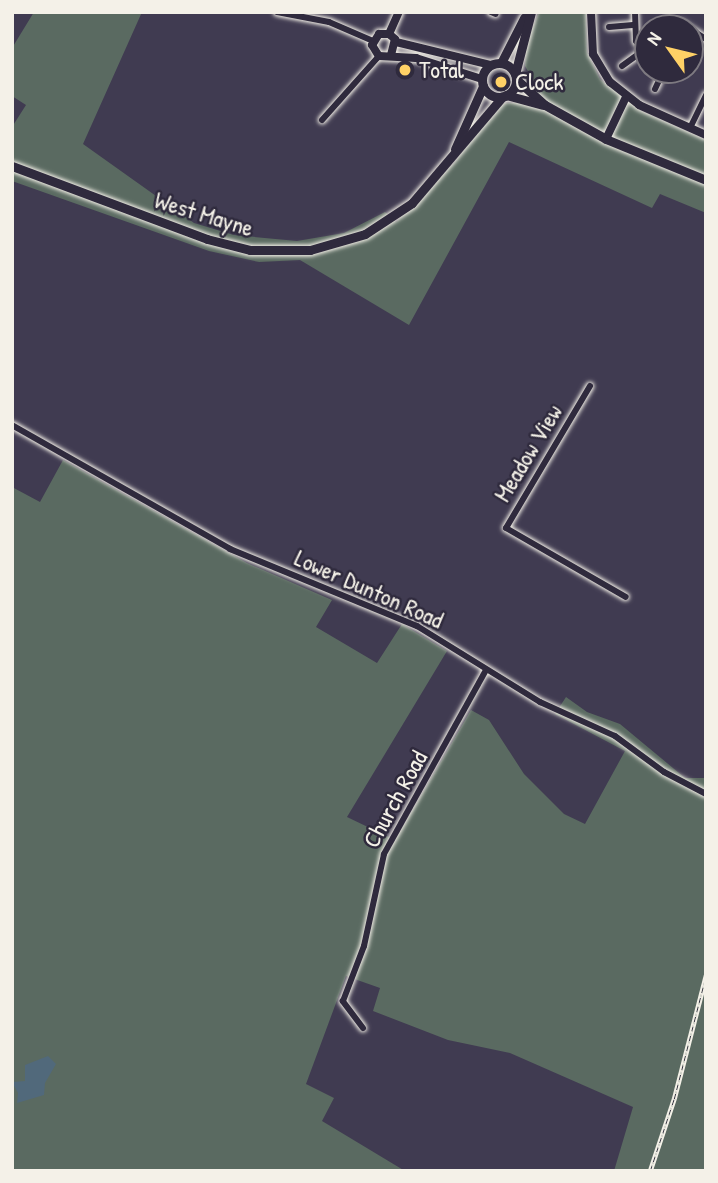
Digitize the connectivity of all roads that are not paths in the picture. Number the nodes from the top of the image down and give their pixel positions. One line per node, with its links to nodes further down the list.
1 (277, 12): 9 (street)
2 (399, 12): 8 (street)
3 (529, 12): 14 (main road); 16 (main road)
4 (591, 12): 22 (street)
5 (635, 12): 6 (street)
6 (633, 25): 7 (street)
7 (609, 27)
8 (389, 34): 9 (street); 10 (street)
9 (373, 41): 12 (street)
10 (396, 42): 11 (street); 14 (street)
11 (391, 55): 12 (street); 17 (street)
12 (379, 56): 24 (street)
13 (634, 60): 15 (street)
14 (496, 64): 16 (main road); 17 (main road, West Mayne)
15 (622, 66)
16 (515, 76): 21 (main road, West Mayne); 23 (main road)
17 (483, 83): 21 (main road); 28 (main road, West Mayne)
18 (657, 84): 19 (street)
19 (655, 89)
20 (706, 95): 25 (street)
21 (505, 96): 23 (main road); 28 (main road, West Mayne)
22 (626, 97): 25 (street); 27 (street)
23 (545, 105): 27 (main road)
24 (323, 120)
25 (690, 128): 26 (street)
26 (706, 135)
27 (606, 139): 30 (main road)
28 (448, 163): 29 (main road, West Mayne)
29 (12, 166)
30 (706, 180)
31 (590, 386): 33 (street, Meadow View)
32 (12, 425): 34 (street, Lower Dunton Road)
33 (626, 597)
34 (486, 670): 35 (street, Lower Dunton Road); 36 (street, Church Road)
35 (706, 794)
36 (363, 1028)

